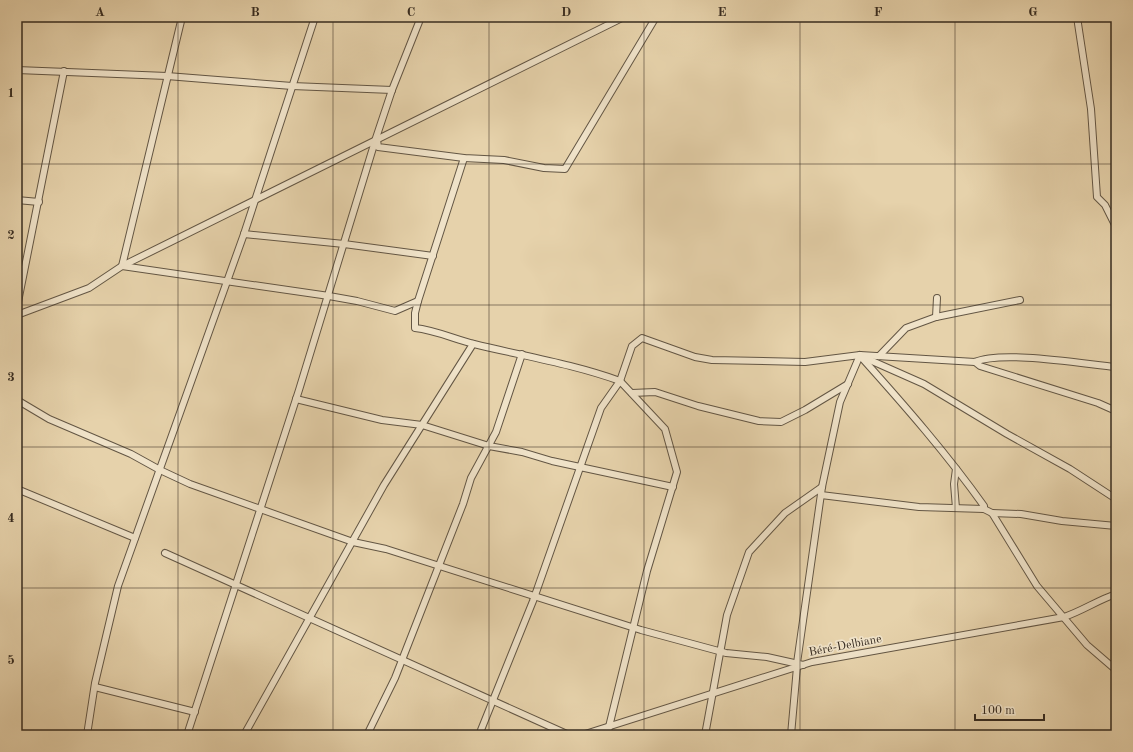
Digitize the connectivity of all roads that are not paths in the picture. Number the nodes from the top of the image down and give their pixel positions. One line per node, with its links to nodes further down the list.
1 (182, 17): 10 (street)
2 (315, 17): 11 (street)
3 (426, 17): 7 (street)
4 (624, 17): 13 (street)
5 (656, 17): 14 (street)
6 (1078, 17): 18 (street)
7 (420, 19): 12 (street)
8 (17, 70): 9 (street)
9 (64, 71): 10 (street); 17 (street)
10 (167, 76): 11 (street); 22 (street)
11 (292, 86): 12 (street); 16 (street)
12 (392, 90): 13 (street)
13 (376, 138): 14 (street); 16 (street); 20 (street)
14 (464, 158): 21 (street)
15 (17, 200): 17 (street)
16 (255, 200): 19 (street); 22 (street)
17 (39, 202): 28 (street)
18 (1116, 227)
19 (244, 234): 20 (street); 23 (street)
20 (344, 244): 21 (street); 24 (street)
21 (433, 256): 27 (street)
22 (122, 266): 23 (street); 29 (street)
23 (227, 281): 24 (street); 47 (street)
24 (329, 296): 27 (street); 40 (street)
25 (937, 298): 30 (street)
26 (1020, 300): 30 (street)
27 (418, 301): 31 (street)
28 (17, 307)
29 (17, 315)
30 (936, 317): 34 (street)
31 (473, 344): 32 (street); 43 (street)
32 (522, 354): 37 (street); 44 (street)
33 (860, 355): 34 (street); 37 (street); 38 (street); 46 (street); 52 (street)
34 (879, 356): 35 (street)
35 (975, 362): 36 (street); 42 (street)
36 (1116, 367)
37 (620, 381): 39 (street); 45 (street)
38 (848, 383): 39 (street); 49 (street)
39 (632, 393): 48 (street)
40 (296, 399): 43 (street); 54 (street)
41 (17, 400): 47 (street)
42 (1116, 411)
43 (422, 425): 44 (street); 59 (street)
44 (488, 446): 45 (street); 61 (street)
45 (581, 468): 48 (street); 64 (street)
46 (956, 469): 53 (street); 55 (street)
47 (160, 470): 54 (street); 58 (street)
48 (673, 487): 67 (street)
49 (822, 487): 51 (street); 68 (street)
50 (17, 489): 58 (street)
51 (821, 495): 53 (street); 70 (street)
52 (1116, 498)
53 (956, 508): 55 (street)
54 (261, 509): 59 (street); 62 (street)
55 (984, 510): 56 (street)
56 (992, 513): 57 (street); 65 (street)
57 (1116, 526)
58 (135, 538): 72 (street)
59 (353, 542): 61 (street); 66 (street)
60 (165, 553): 62 (street)
61 (438, 566): 64 (street); 69 (street)
62 (235, 585): 66 (street); 75 (street)
63 (1116, 594): 65 (street, Béré-Delbiane)
64 (535, 596): 67 (street); 74 (street)
65 (1064, 617): 70 (street, Béré-Delbiane); 71 (street)
66 (308, 619): 69 (street); 79 (street)
67 (633, 628): 68 (street); 76 (street)
68 (720, 651): 70 (street); 73 (street)
69 (402, 660): 74 (street); 80 (street)
70 (799, 665): 73 (street, Béré-Delbiane); 86 (street)
71 (1116, 670)
72 (95, 687): 75 (street); 77 (street)
73 (712, 693): 76 (street, Béré-Delbiane); 85 (street)
74 (493, 701): 81 (street); 82 (street)
75 (195, 712): 78 (street)
76 (610, 726): 83 (street, Béré-Delbiane); 84 (street)
77 (86, 735)
78 (187, 735)
79 (244, 735)
80 (367, 735)
81 (480, 735)
82 (569, 735)
83 (584, 735)
84 (607, 735)
85 (705, 735)
86 (791, 735)

